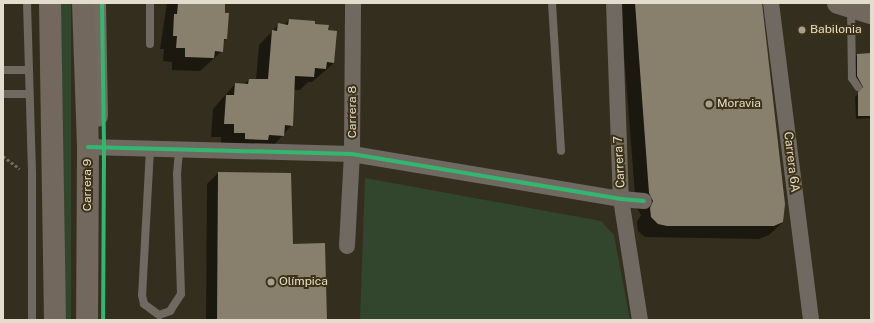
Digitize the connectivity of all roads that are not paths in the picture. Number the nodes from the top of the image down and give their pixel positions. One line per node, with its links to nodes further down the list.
1 (27, 3): 13 (lane)
2 (50, 3): 26 (main road)
3 (83, 3): 17 (main road, Carrera 9)
4 (96, 3): 17 (street)
5 (150, 3): 11 (lane)
6 (353, 3): 21 (street, Carrera 8)
7 (552, 3): 20 (lane)
8 (614, 3): 22 (street, Carrera 7)
9 (771, 3): 30 (street, Carrera 6A)
10 (853, 8): 14 (lane)
11 (150, 44)
12 (3, 70): 13 (lane)
13 (29, 70): 16 (lane)
14 (858, 86)
15 (3, 94): 16 (lane)
16 (29, 94): 25 (lane)
17 (93, 147): 18 (street); 27 (main road, Carrera 9); 28 (street)
18 (150, 149): 19 (street); 19 (lane)
19 (179, 149): 21 (street)
20 (561, 151)
21 (352, 154): 22 (street); 24 (street, Carrera 8)
22 (622, 199): 23 (street); 29 (street, Carrera 7)
23 (644, 201)
24 (347, 246)
25 (32, 320)
26 (55, 320)
27 (87, 320)
28 (96, 320)
29 (640, 320)
30 (811, 320)

